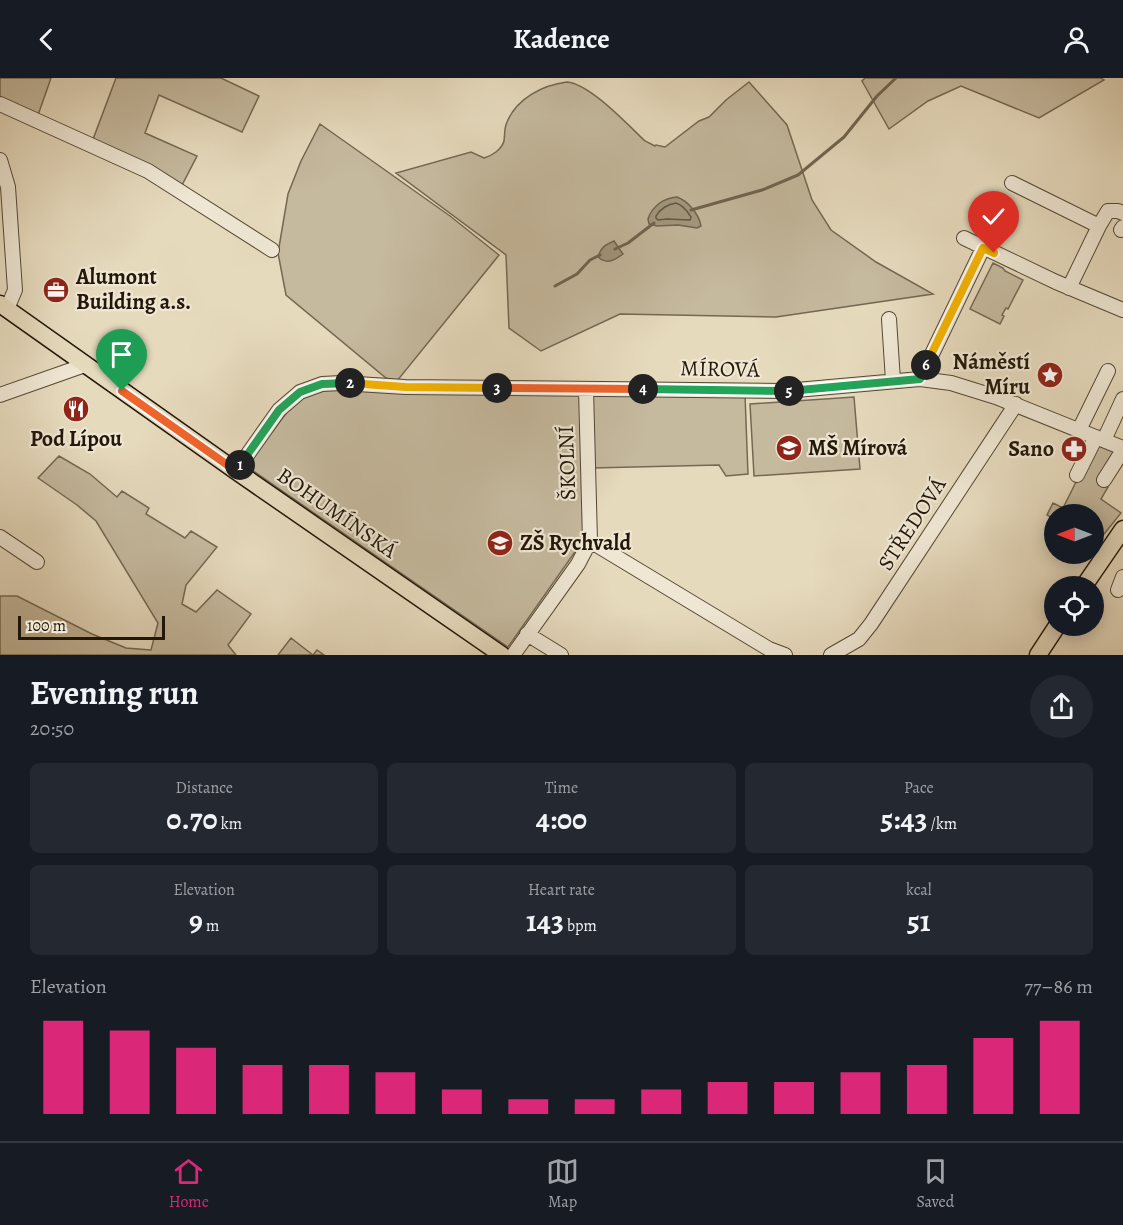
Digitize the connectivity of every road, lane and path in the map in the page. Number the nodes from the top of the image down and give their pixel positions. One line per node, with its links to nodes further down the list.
1 (0, 104): 8 (street)
2 (0, 160): 10 (street)
3 (1012, 183): 5 (street)
4 (1123, 213): 5 (street)
5 (1098, 226): 9 (street)
6 (964, 238): 7 (street)
7 (983, 248): 9 (street); 15 (street)
8 (272, 250)
9 (1069, 288): 11 (street)
10 (4, 307): 13 (main road, BOHUMÍNSKÁ)
11 (1123, 310)
12 (889, 319): 16 (street)
13 (85, 365): 18 (street); 24 (main road, BOHUMÍNSKÁ)
14 (1108, 371): 21 (street)
15 (920, 379): 16 (street, MÍROVÁ); 20 (street, MÍROVÁ)
16 (893, 381): 17 (street, MÍROVÁ)
17 (586, 389): 24 (street, MÍROVÁ); 29 (street, ŠKOLNÍ)
18 (0, 395)
19 (1123, 399): 22 (street)
20 (1016, 404): 21 (street, MÍROVÁ); 38 (street, STŘEDOVÁ)
21 (1079, 430): 22 (street, MÍROVÁ)
22 (1100, 438): 23 (street, MÍROVÁ); 25 (street)
23 (1123, 449): 26 (street)
24 (236, 471): 34 (main road, BOHUMÍNSKÁ)
25 (1077, 475)
26 (1104, 480)
27 (1122, 532): 31 (main road)
28 (0, 537): 30 (street)
29 (590, 541): 32 (street); 37 (street)
30 (37, 562)
31 (1091, 576)
32 (527, 634): 35 (street); 36 (street)
33 (1050, 636): 39 (main road)
34 (502, 655)
35 (513, 655)
36 (561, 655)
37 (786, 655)
38 (831, 655)
39 (1038, 655)

